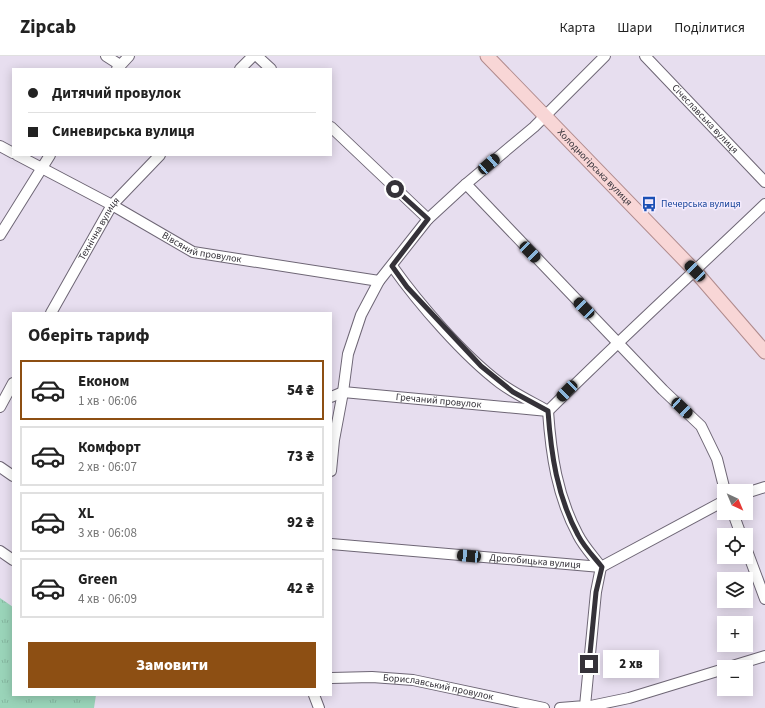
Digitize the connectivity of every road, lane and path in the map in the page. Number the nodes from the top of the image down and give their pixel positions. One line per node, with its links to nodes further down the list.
1 (106, 56): 8 (street)
2 (129, 56): 8 (street)
3 (253, 56): 9 (street)
4 (257, 56): 10 (street)
5 (487, 56): 11 (main road, Холодногірська вулиця)
6 (605, 56): 11 (street)
7 (645, 56): 19 (street, Січеславська вулиця)
8 (118, 67)
9 (241, 68)
10 (270, 68)
11 (544, 115): 20 (street); 26 (main road, Холодногірська вулиця)
12 (332, 128): 23 (street)
13 (0, 146): 14 (street)
14 (12, 152)
15 (19, 156): 18 (street, Вівсяний провулок)
16 (49, 156): 18 (street)
17 (159, 156): 22 (street, Технічна вулиця)
18 (41, 168): 22 (street, Вівсяний провулок); 24 (street)
19 (765, 182)
20 (466, 184): 23 (street); 29 (street)
21 (765, 204): 26 (street)
22 (112, 206): 27 (street, Вівсяний провулок); 28 (street, Технічна вулиця)
23 (428, 219): 25 (street)
24 (0, 235)
25 (392, 266): 27 (street); 35 (street)
26 (695, 271): 29 (street); 30 (main road, Холодногірська вулиця)
27 (378, 281): 32 (street)
28 (52, 312)
29 (617, 342): 35 (street); 39 (street)
30 (765, 352)
31 (12, 385): 34 (street)
32 (343, 392): 33 (street, Гречаний провулок); 35 (street, Гречаний провулок); 36 (street)
33 (332, 397)
34 (0, 407)
35 (548, 411): 47 (street)
36 (332, 461)
37 (0, 467): 38 (street)
38 (12, 475)
39 (723, 484)
40 (765, 487): 41 (street)
41 (753, 491)
42 (717, 505): 47 (street)
43 (332, 544): 47 (street, Дрогобицька вулиця)
44 (0, 551): 45 (street)
45 (12, 559)
46 (752, 564): 48 (street)
47 (602, 567): 54 (street)
48 (765, 599)
49 (765, 656): 50 (street)
50 (752, 660)
51 (717, 670): 54 (street)
52 (332, 678): 56 (street, Бориславський провулок)
53 (314, 696): 55 (street)
54 (583, 707): 57 (street)
55 (318, 708)
56 (544, 708)
57 (560, 708)

